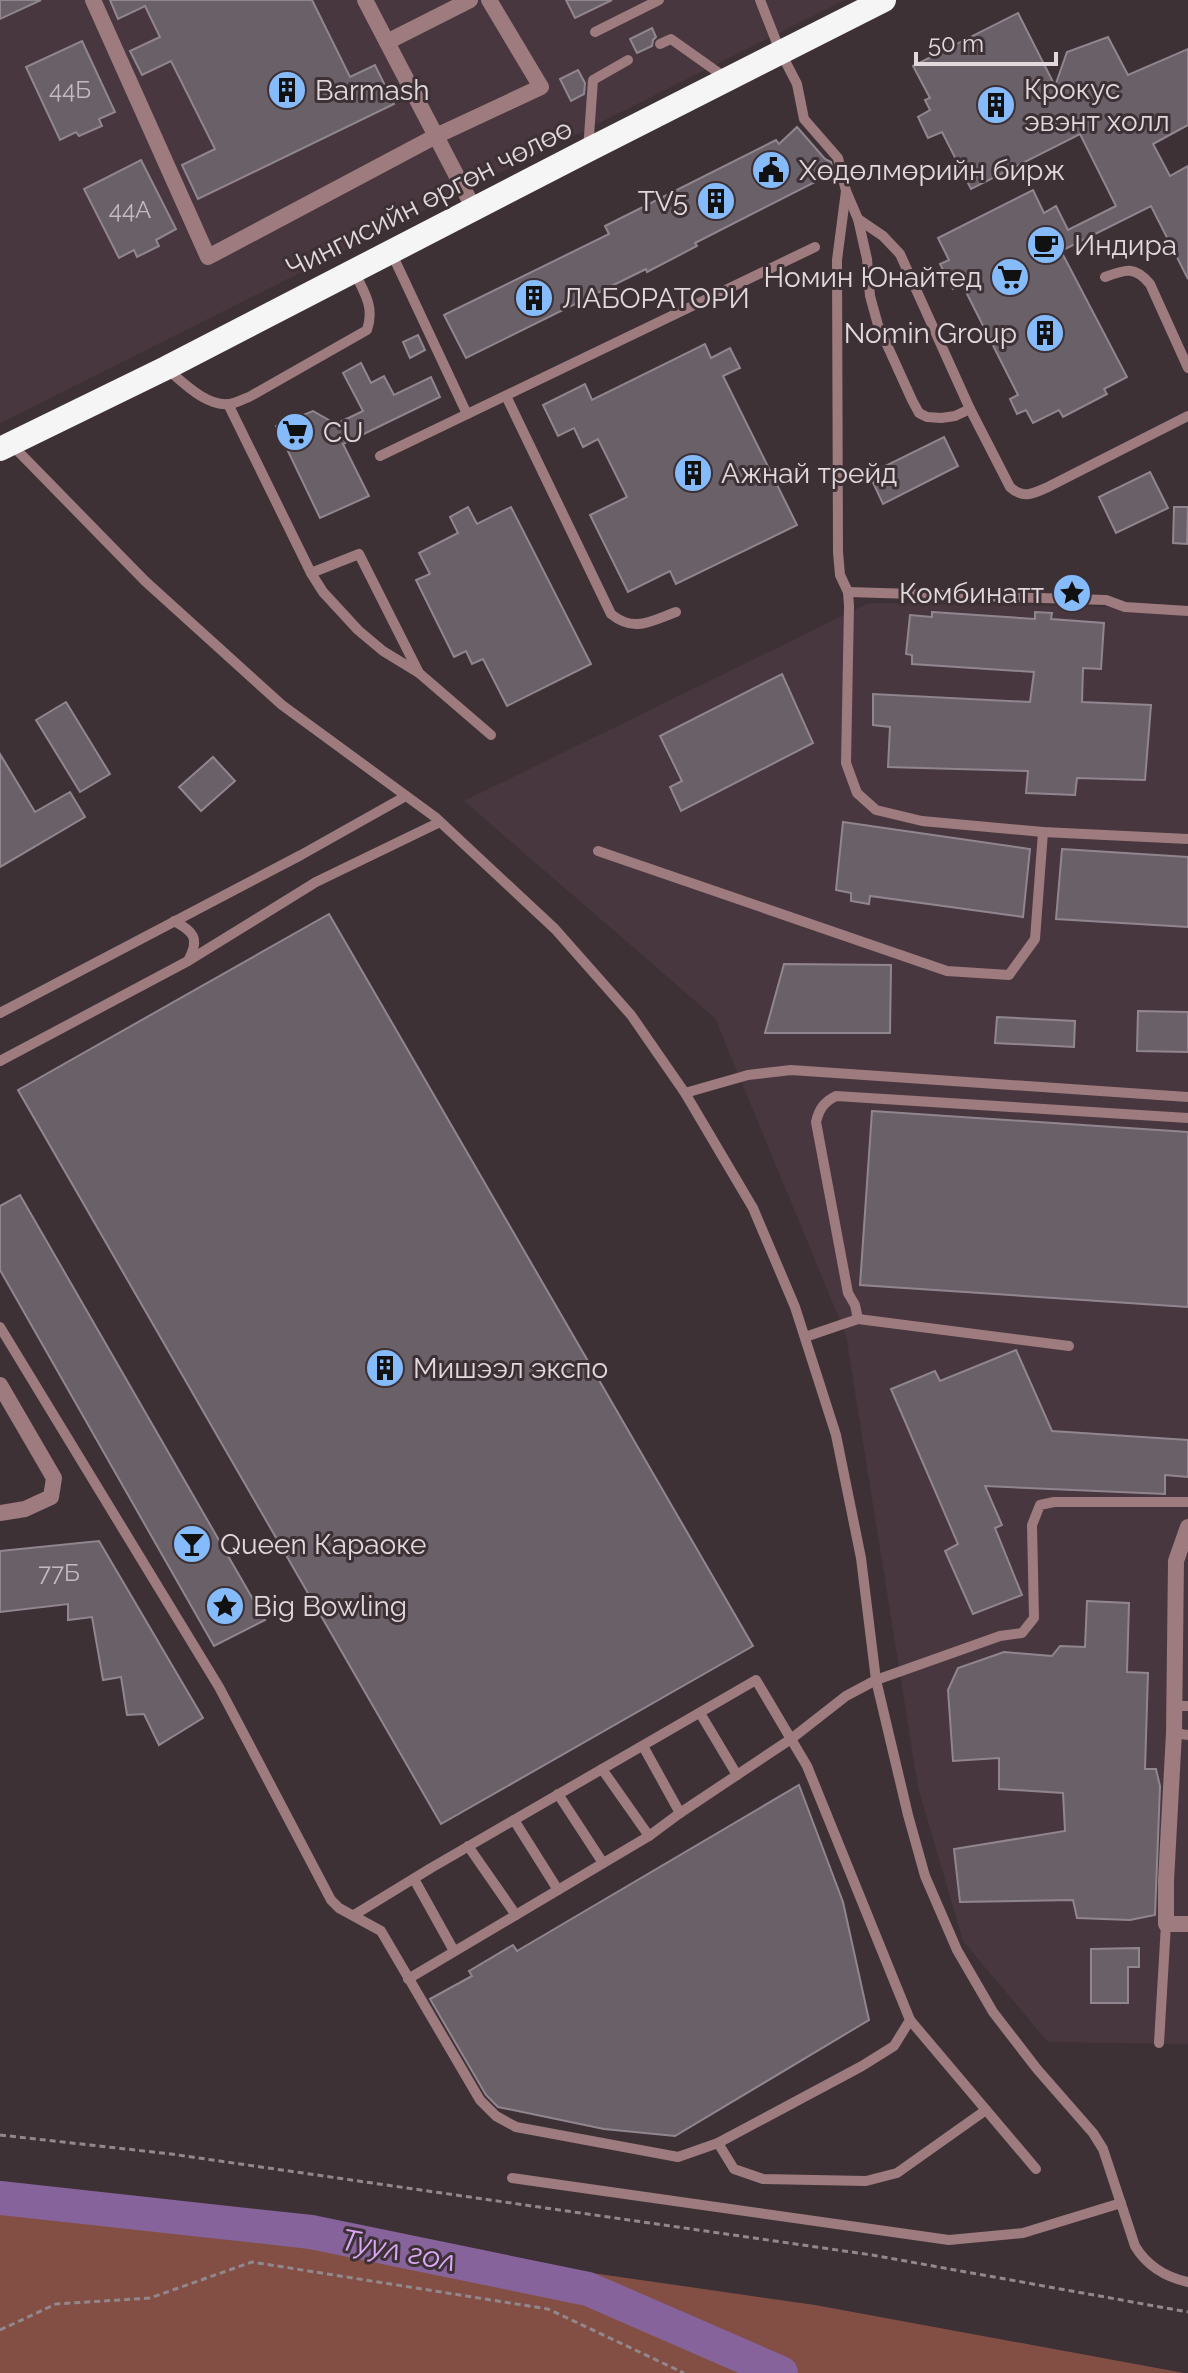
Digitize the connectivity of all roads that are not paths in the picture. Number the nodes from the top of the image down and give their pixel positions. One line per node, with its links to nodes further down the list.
1 (93, 0): 14 (street)
2 (365, 0): 9 (street)
3 (470, 0): 9 (street)
4 (489, 0): 14 (street)
5 (659, 0): 8 (lane)
6 (760, 0): 11 (lane)
7 (884, 0): 11 (highway, Чингисийн өргөн чөлөө)
8 (595, 32)
9 (387, 42): 14 (street)
10 (660, 44): 13 (lane)
11 (780, 51): 13 (highway, Чингисийн өргөн чөлөө); 16 (lane)
12 (628, 60): 15 (lane)
13 (727, 79): 15 (highway, Чингисийн өргөн чөлөө)
14 (436, 136): 17 (street)
15 (588, 150): 17 (highway, Чингисийн өргөн чөлөө)
16 (846, 191): 18 (lane); 33 (lane)
17 (474, 209): 20 (highway, Чингисийн өргөн чөлөө)
18 (858, 219): 27 (lane); 27 (lane)
19 (815, 247): 25 (lane)
20 (391, 252): 21 (highway, Чингисийн өргөн чөлөө); 28 (lane)
21 (354, 271): 23 (highway, Чингисийн өргөн чөлөө); 26 (lane)
22 (1105, 277): 24 (lane)
23 (166, 368): 26 (lane); 30 (highway, Чингисийн өргөн чөлөө)
24 (1188, 368)
25 (506, 396): 28 (lane); 35 (lane)
26 (228, 404): 32 (lane)
27 (970, 409): 29 (lane)
28 (467, 414): 31 (lane)
29 (1188, 416)
30 (5, 446): 38 (lane)
31 (380, 456)
32 (311, 573): 36 (lane); 36 (lane)
33 (848, 592): 34 (lane); 40 (lane)
34 (1188, 611)
35 (676, 612)
36 (419, 673): 37 (lane)
37 (491, 735)
38 (406, 796): 39 (lane); 43 (lane)
39 (440, 822): 44 (lane); 47 (lane)
40 (1043, 832): 41 (lane); 42 (lane)
41 (1188, 839)
42 (598, 851)
43 (174, 921): 44 (lane); 45 (lane)
44 (188, 961): 46 (lane)
45 (0, 1013)
46 (0, 1059)
47 (685, 1093): 48 (lane); 52 (lane)
48 (1188, 1097)
49 (1188, 1118): 50 (lane)
50 (858, 1319): 52 (lane); 53 (lane)
51 (0, 1327): 74 (lane)
52 (805, 1337): 58 (lane)
53 (1069, 1346)
54 (0, 1385): 56 (street)
55 (1188, 1502): 58 (lane)
56 (0, 1513)
57 (1188, 1527): 59 (street)
58 (876, 1680): 62 (lane); 86 (lane)
59 (1181, 1706): 61 (street)
60 (700, 1713): 62 (lane); 63 (lane); 65 (lane)
61 (1181, 1734): 76 (street)
62 (791, 1739): 65 (lane); 80 (lane)
63 (643, 1746): 64 (lane); 67 (lane)
64 (602, 1769): 66 (lane); 69 (lane)
65 (737, 1775): 67 (lane)
66 (558, 1794): 68 (lane); 71 (lane)
67 (680, 1813): 69 (lane)
68 (514, 1820): 70 (lane); 73 (lane)
69 (649, 1836): 71 (lane)
70 (468, 1846): 72 (lane); 75 (lane)
71 (603, 1863): 73 (lane)
72 (414, 1879): 74 (lane); 78 (lane)
73 (558, 1890): 75 (lane)
74 (354, 1915): 79 (lane)
75 (516, 1915): 78 (lane)
76 (1166, 1924): 77 (street); 81 (lane)
77 (1188, 1924)
78 (454, 1951): 79 (lane)
79 (408, 1979): 83 (lane)
80 (910, 2020): 82 (lane); 83 (lane)
81 (1159, 2043)
82 (986, 2110): 83 (lane); 84 (lane)
83 (718, 2143)
84 (1036, 2169)
85 (512, 2178): 86 (lane)
86 (1121, 2203): 87 (lane)
87 (1188, 2282)

